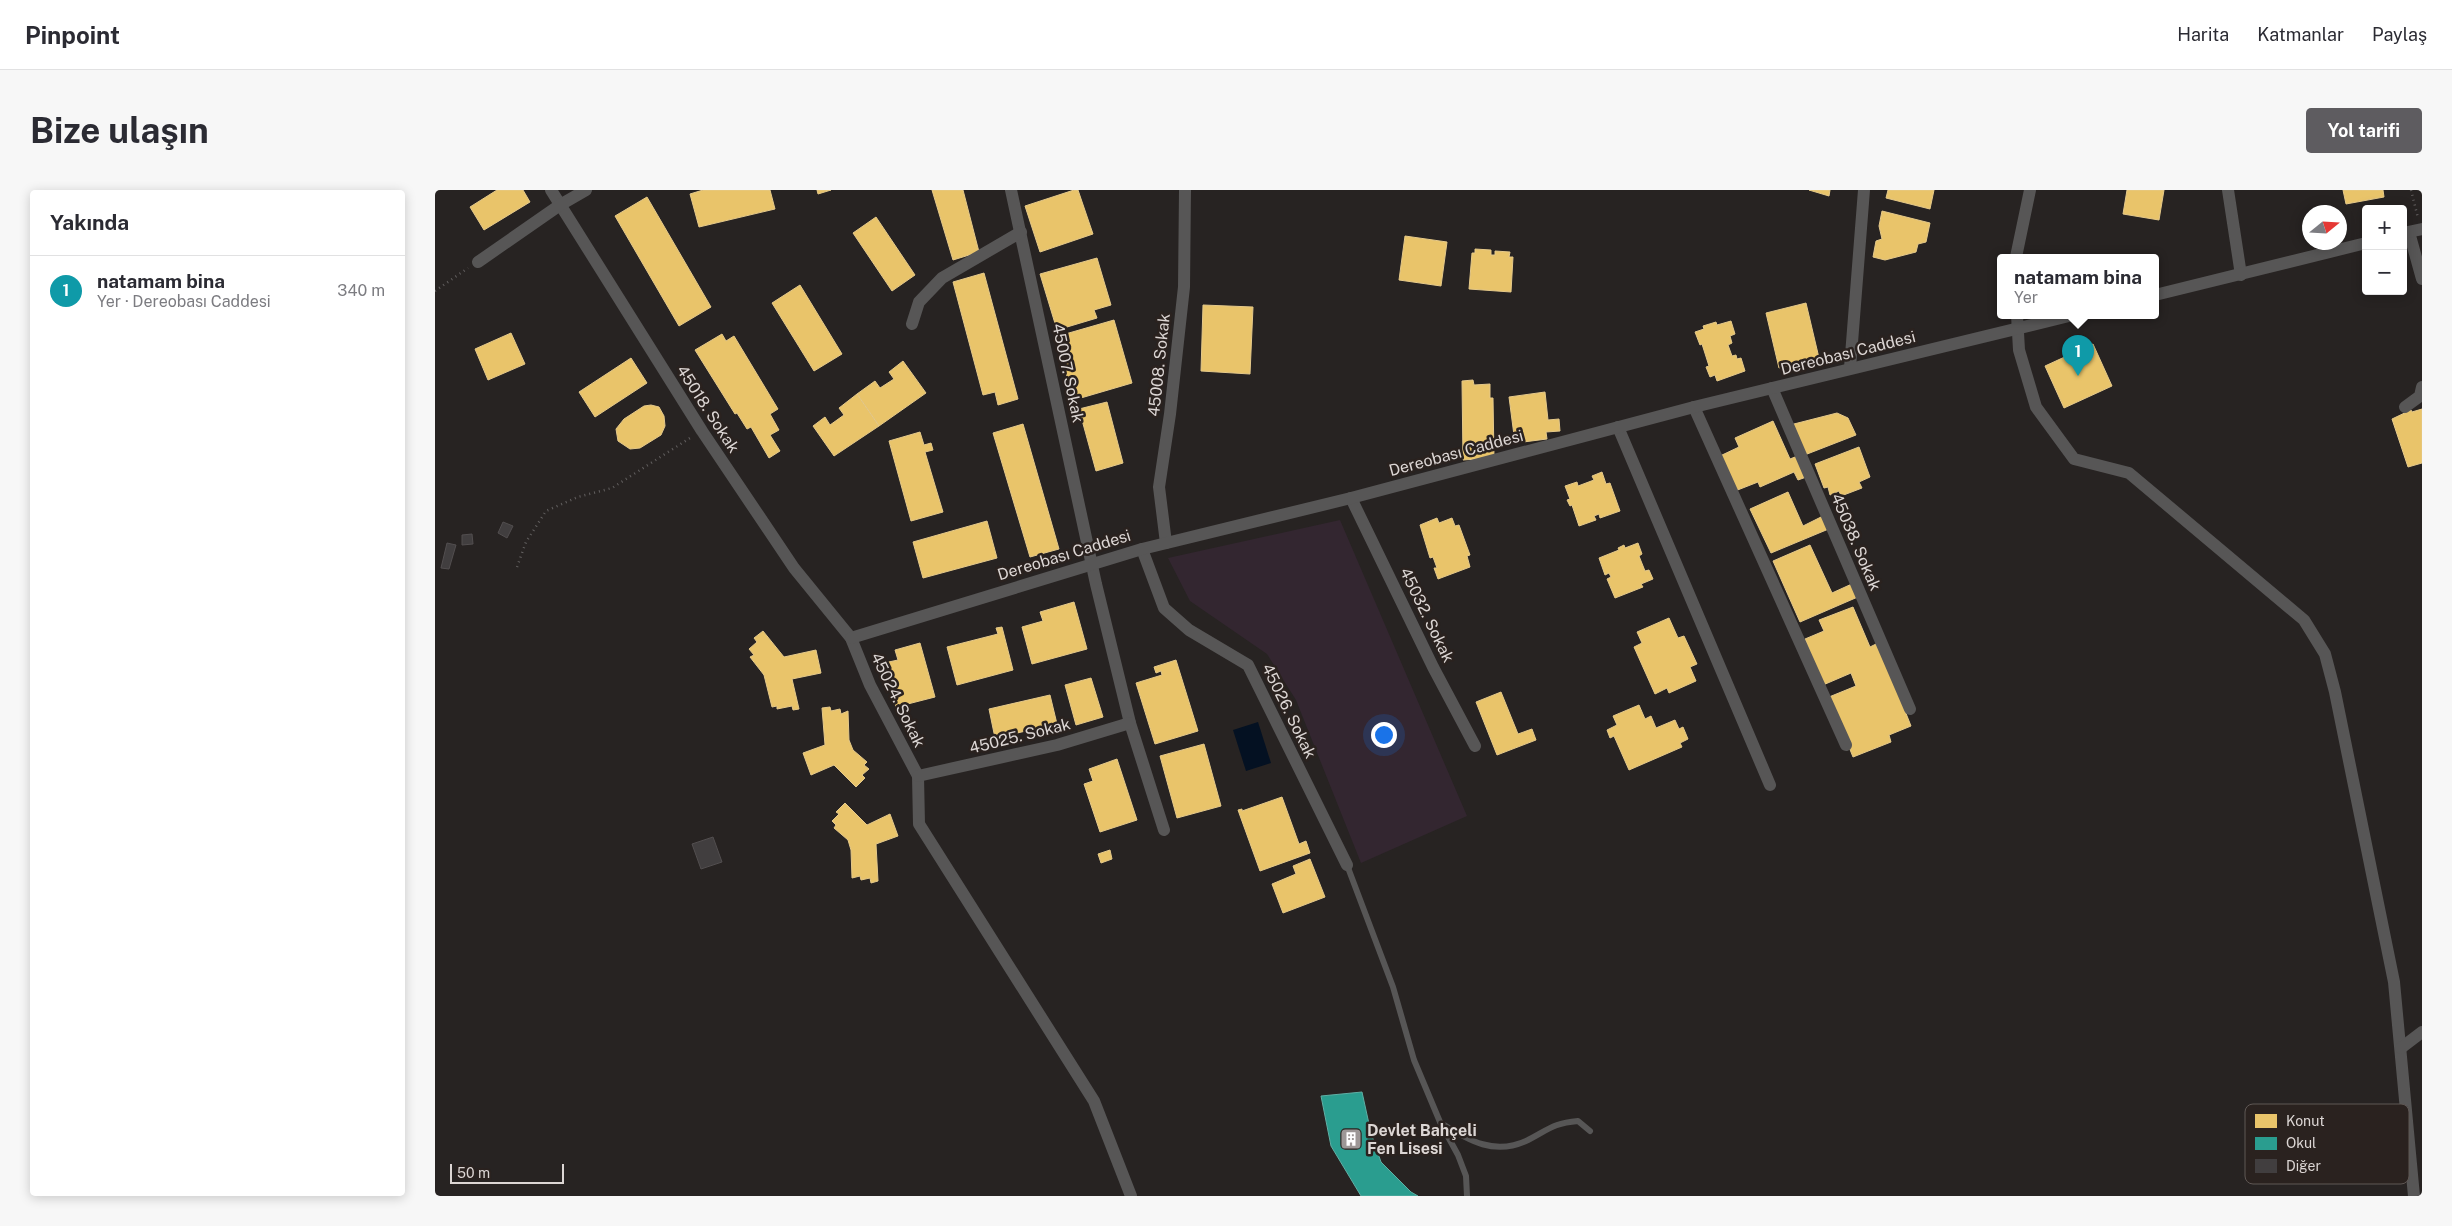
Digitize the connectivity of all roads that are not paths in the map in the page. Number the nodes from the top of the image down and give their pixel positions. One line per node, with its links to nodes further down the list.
1 (551, 190): 8 (street, 45018. Sokak)
2 (586, 190): 8 (street)
3 (1011, 190): 10 (street, 45007. Sokak)
4 (1185, 190): 27 (street, 45008. Sokak)
5 (1864, 190): 20 (street)
6 (2030, 190): 12 (street)
7 (2228, 190): 14 (street)
8 (560, 205): 13 (street); 30 (street, 45018. Sokak)
9 (2414, 231): 15 (street)
10 (1021, 232): 19 (street); 29 (street, 45007. Sokak)
11 (2362, 244): 14 (street)
12 (2017, 254)
13 (478, 262)
14 (2241, 275): 16 (street)
15 (2422, 279)
16 (2159, 294)
17 (2036, 319): 18 (street, Dereobası Caddesi)
18 (2018, 321): 20 (street, Dereobası Caddesi); 40 (street)
19 (912, 324)
20 (1850, 368): 22 (street, Dereobası Caddesi)
21 (2422, 387): 24 (street)
22 (1772, 388): 23 (street, Dereobası Caddesi); 31 (street, 45038. Sokak)
23 (1694, 407): 25 (street, Dereobası Caddesi); 33 (street)
24 (2405, 407)
25 (1618, 428): 26 (street, Dereobası Caddesi); 36 (street)
26 (1351, 498): 27 (street, Dereobası Caddesi); 34 (street, 45032. Sokak)
27 (1166, 543): 28 (street, Dereobası Caddesi)
28 (1142, 549): 29 (street, Dereobası Caddesi); 38 (street, 45026. Sokak)
29 (1092, 563): 30 (street, Dereobası Caddesi); 32 (street)
30 (851, 638): 35 (street, 45024. Sokak)
31 (1910, 709)
32 (1130, 723): 35 (street, 45025. Sokak); 37 (street)
33 (1845, 745)
34 (1475, 746)
35 (918, 776): 45 (street)
36 (1769, 785)
37 (1164, 830)
38 (1347, 865): 42 (lane)
39 (2422, 1032): 40 (street)
40 (2401, 1048): 41 (street)
41 (2406, 1104)
42 (1440, 1122): 43 (lane); 46 (lane)
43 (1590, 1131)
44 (2409, 1139): 47 (street)
45 (1131, 1196)
46 (1467, 1196)
47 (2414, 1196)

